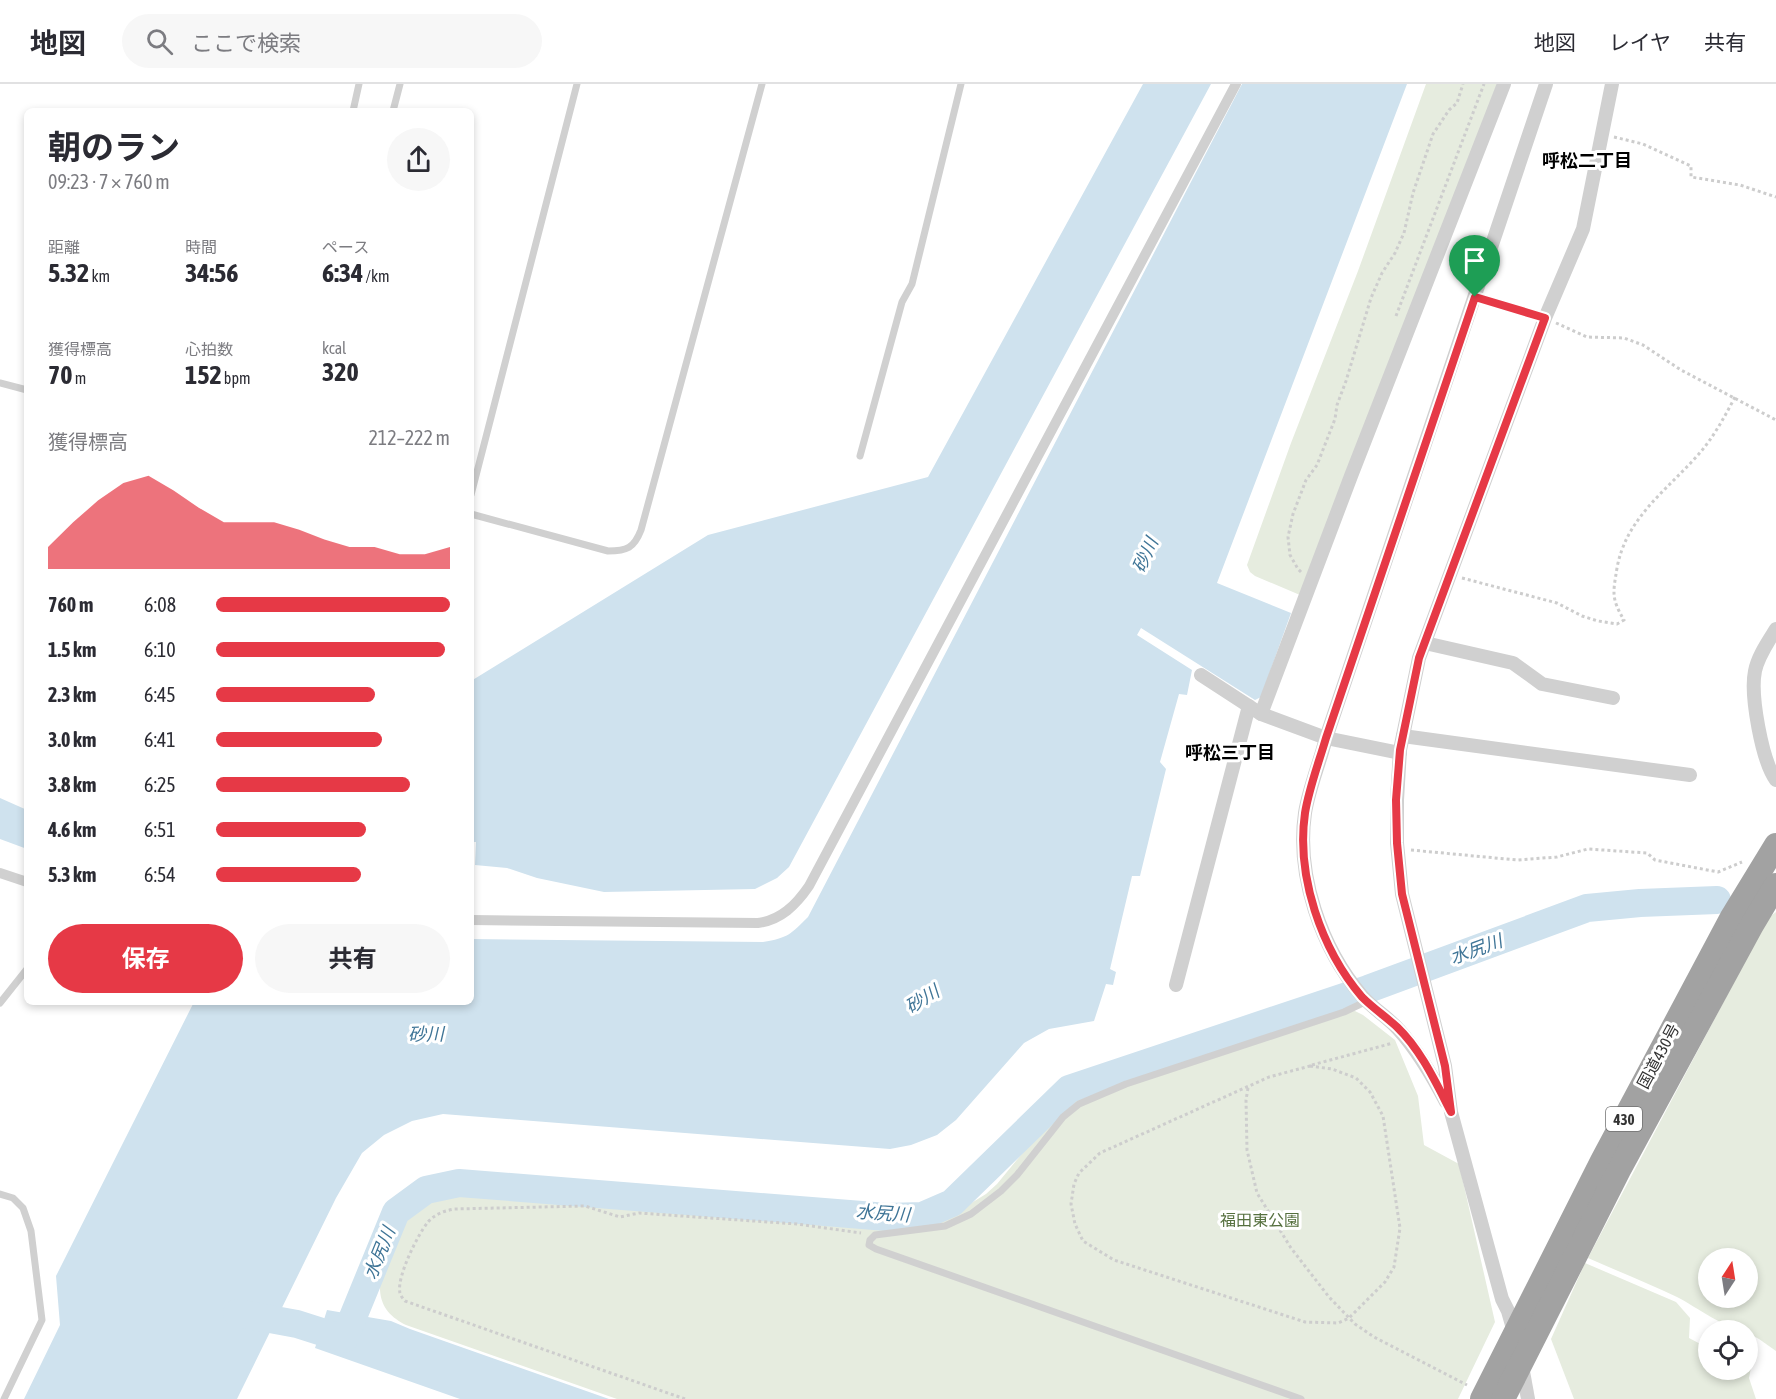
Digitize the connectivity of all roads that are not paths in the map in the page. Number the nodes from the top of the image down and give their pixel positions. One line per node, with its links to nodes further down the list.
1 (360, 84): 10 (lane)
2 (400, 84): 11 (lane)
3 (577, 84): 15 (lane)
4 (762, 84): 16 (lane)
5 (961, 84): 14 (lane)
6 (1236, 84): 31 (street)
7 (1504, 84): 21 (street)
8 (1546, 84): 23 (street)
9 (1612, 84): 18 (street)
10 (353, 108)
11 (394, 108)
12 (0, 383): 13 (lane)
13 (24, 389)
14 (860, 456)
15 (474, 483)
16 (474, 515)
17 (1776, 629): 26 (street)
18 (1425, 642): 20 (street); 22 (street)
19 (1201, 675): 21 (street)
20 (1613, 698)
21 (1256, 710): 23 (street); 33 (street)
22 (1403, 736): 24 (street); 25 (street)
23 (1326, 738): 24 (street); 34 (street)
24 (1400, 753): 36 (street)
25 (1690, 775)
26 (1776, 780)
27 (1772, 851): 38 (highway, 国道430号 / 430)
28 (0, 873): 29 (street)
29 (24, 881)
30 (1776, 885): 39 (highway, 国道430号 / 430)
31 (474, 920)
32 (24, 973): 35 (lane)
33 (1176, 985)
34 (1364, 999): 36 (street); 42 (lane)
35 (0, 1003)
36 (1451, 1112): 38 (street)
37 (0, 1194): 41 (lane)
38 (1515, 1334): 39 (street); 40 (highway, 国道430号 / 430)
39 (1522, 1362): 43 (highway, 国道430号 / 430); 44 (street)
40 (1477, 1393)
41 (3, 1399)
42 (1301, 1399)
43 (1503, 1399)
44 (1528, 1399)

